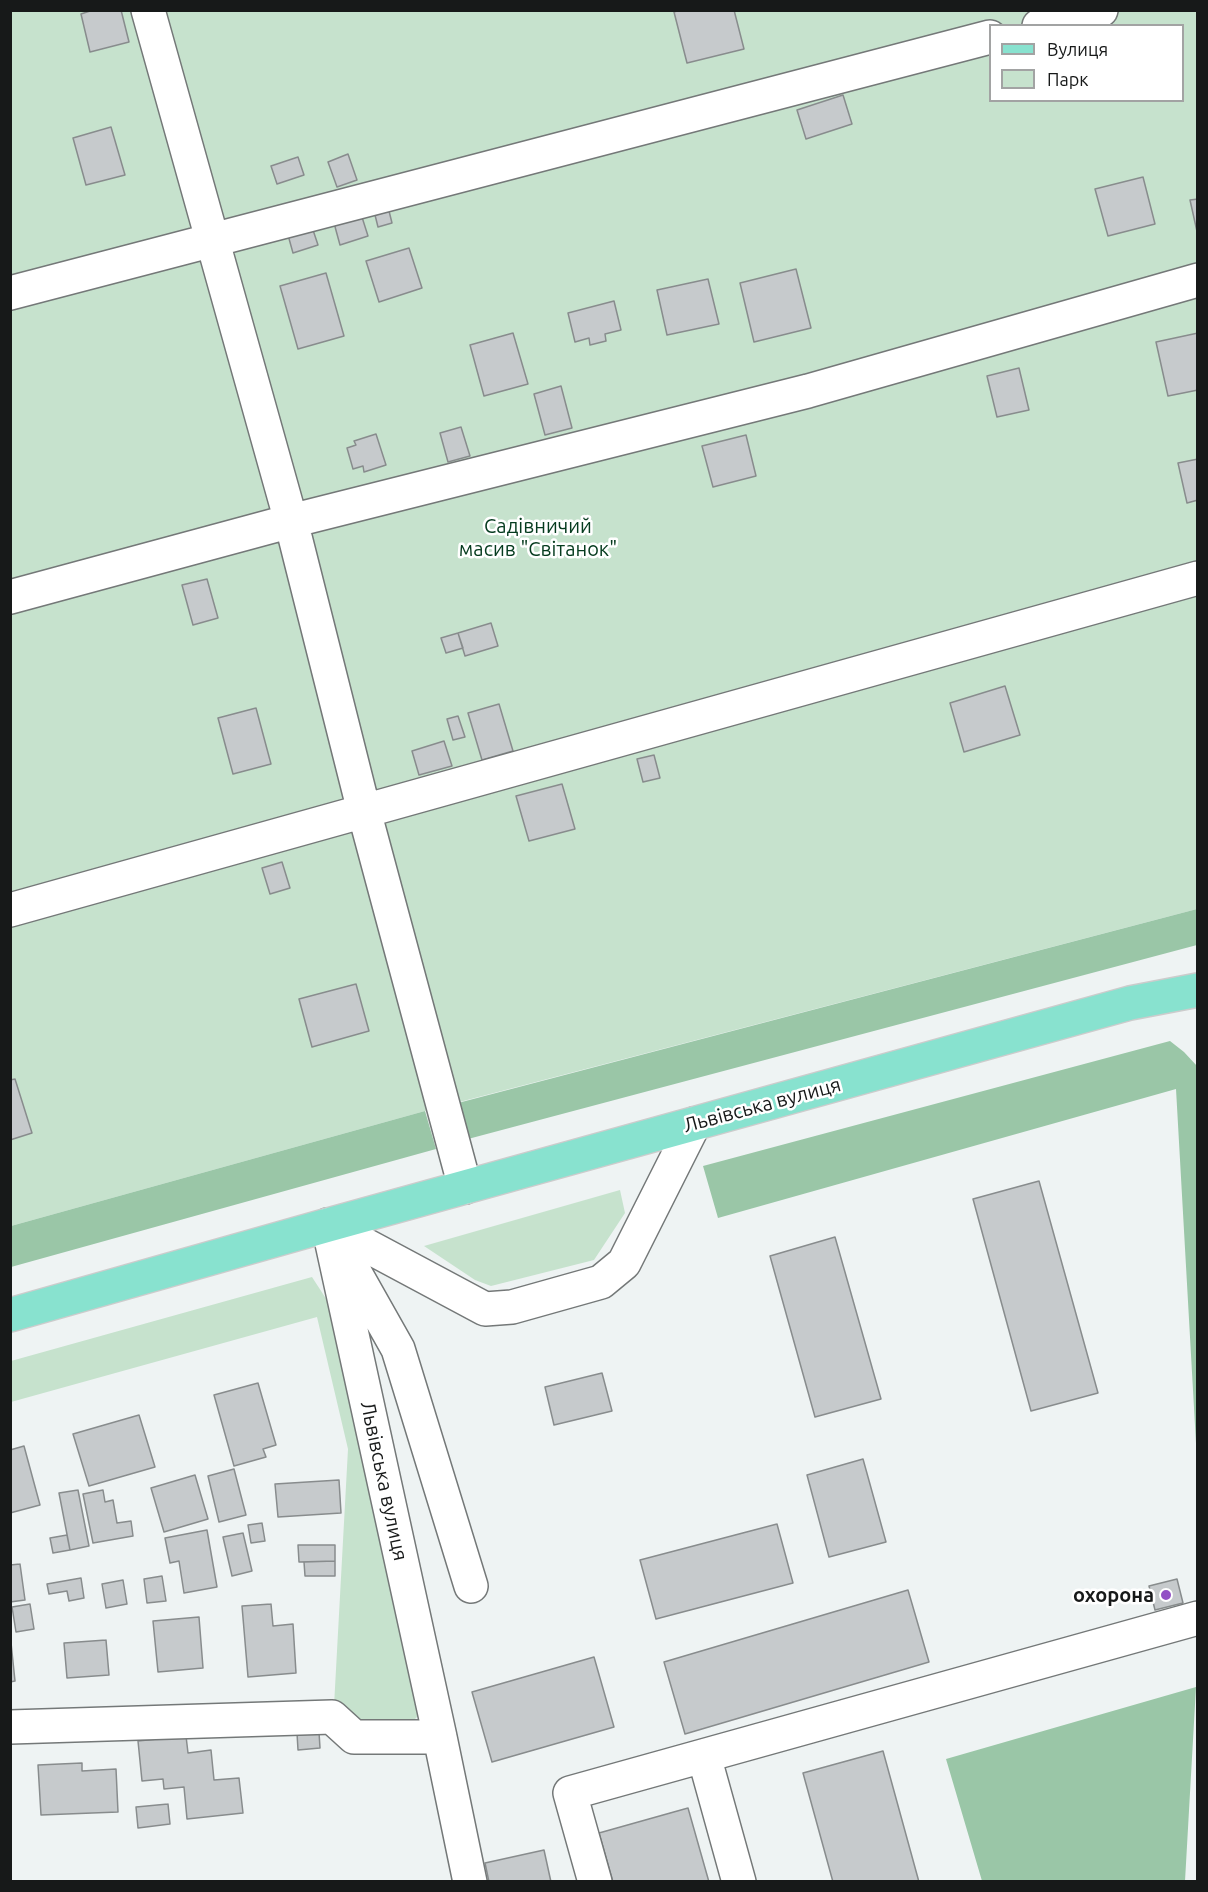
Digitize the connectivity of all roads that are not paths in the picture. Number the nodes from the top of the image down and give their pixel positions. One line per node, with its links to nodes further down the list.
1 (148, 10): 5 (street)
2 (1101, 10): 3 (street)
3 (1047, 24)
4 (989, 38): 5 (street)
5 (214, 239): 7 (street); 8 (street)
6 (1197, 280): 8 (street)
7 (10, 293)
8 (291, 521): 10 (street); 11 (street)
9 (1197, 578): 11 (street)
10 (10, 597)
11 (364, 811): 12 (street); 15 (street)
12 (10, 910)
13 (1197, 990): 14 (main road, Львівська вулиця)
14 (693, 1124): 15 (main road, Львівська вулиця); 16 (street)
15 (465, 1187): 16 (main road, Львівська вулиця)
16 (328, 1224): 17 (main road, Львівська вулиця); 18 (street); 21 (street, Львівська вулиця)
17 (10, 1315)
18 (471, 1586)
19 (1197, 1618): 22 (street)
20 (10, 1727): 21 (street)
21 (440, 1737): 23 (street, Львівська вулиця)
22 (704, 1756): 24 (street); 25 (street)
23 (470, 1881)
24 (595, 1881)
25 (739, 1881)

